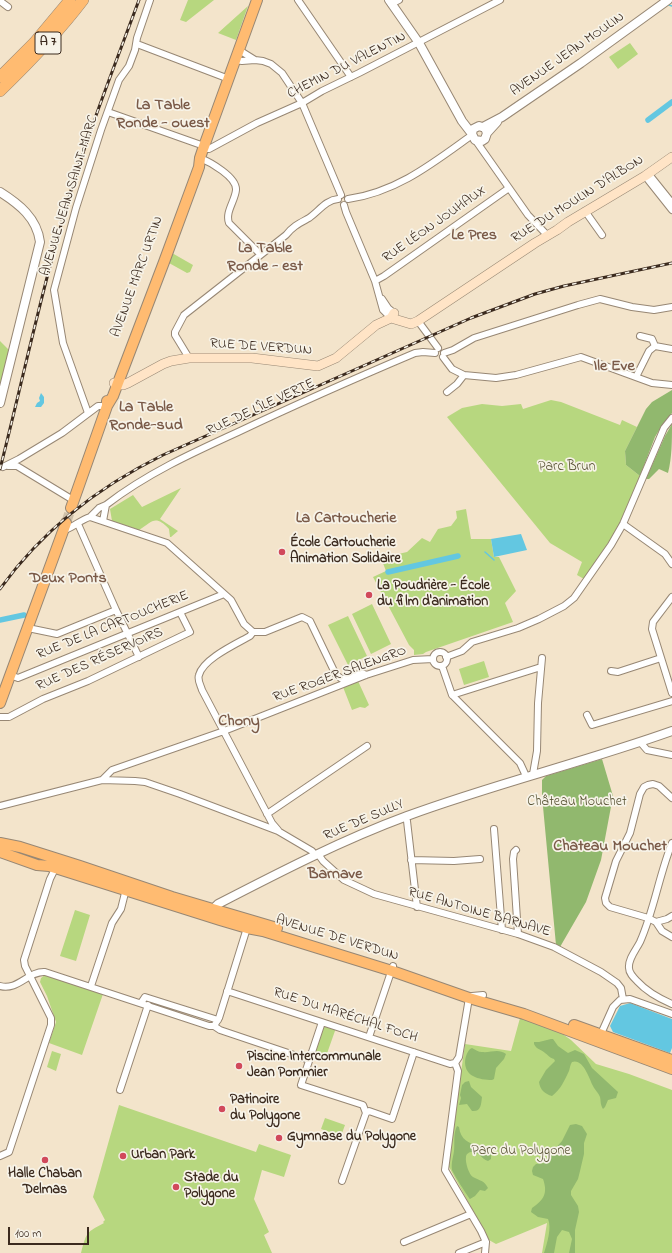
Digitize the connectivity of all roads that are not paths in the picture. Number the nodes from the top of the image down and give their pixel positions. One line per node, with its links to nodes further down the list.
1 (70, 0): 15 (highway, A 7)
2 (83, 0): 18 (highway, A 7)
3 (150, 0): 12 (street, AVENUE JEAN SAINT-MARC)
4 (257, 0): 13 (main road, AVENUE MARC URTIN)
5 (298, 0): 16 (street)
6 (500, 0): 11 (street, CHEMIN DU VALENTIN)
7 (668, 0): 21 (street, AVENUE JEAN MOULIN)
8 (0, 1): 10 (street)
9 (393, 1): 11 (street)
10 (8, 7)
11 (419, 43): 16 (street, CHEMIN DU VALENTIN); 21 (street)
12 (136, 44): 17 (street); 20 (street, AVENUE JEAN SAINT-MARC)
13 (236, 59): 14 (street); 14 (street); 17 (main road, AVENUE MARC URTIN)
14 (255, 60): 19 (street)
15 (0, 77)
16 (351, 77): 19 (street, CHEMIN DU VALENTIN)
17 (228, 79): 22 (main road, AVENUE MARC URTIN)
18 (0, 91)
19 (302, 103): 22 (street, CHEMIN DU VALENTIN); 27 (street)
20 (108, 112): 22 (street); 52 (street, AVENUE JEAN SAINT-MARC)
21 (478, 134): 25 (street); 28 (street)
22 (202, 151): 34 (street); 47 (main road, AVENUE MARC URTIN)
23 (672, 156): 24 (main road, RUE DU MOULIN D'ALBON)
24 (647, 174): 29 (street); 30 (street); 31 (main road, RUE DU MOULIN D'ALBON)
25 (509, 188): 32 (street); 35 (street, RUE LÉON JOUHAUX)
26 (0, 190): 50 (street)
27 (339, 197): 28 (street); 34 (street)
28 (346, 202): 35 (street)
29 (672, 203)
30 (672, 210)
31 (586, 211): 32 (main road, RUE DU MOULIN D'ALBON); 33 (street)
32 (547, 235): 38 (main road, RUE DU MOULIN D'ALBON)
33 (602, 235)
34 (260, 254): 44 (street)
35 (375, 281): 37 (street)
36 (672, 307): 43 (street)
37 (392, 315): 38 (main road); 44 (main road, RUE DE VERDUN)
38 (420, 322): 42 (street)
39 (640, 336): 40 (street)
40 (655, 346): 41 (street); 46 (street)
41 (672, 349)
42 (436, 351): 43 (street); 57 (street, RUE DE L'ÎLE VERTE)
43 (443, 355): 45 (street)
44 (190, 358): 47 (main road, RUE DE VERDUN)
45 (464, 375): 46 (street); 49 (street)
46 (636, 377): 48 (street)
47 (116, 383): 51 (main road, AVENUE MARC URTIN)
48 (672, 385)
49 (447, 392)
50 (0, 403)
51 (107, 406): 52 (street); 56 (main road, AVENUE MARC URTIN)
52 (88, 413): 54 (street)
53 (672, 418): 60 (street)
54 (19, 459): 55 (street); 55 (street)
55 (17, 466): 56 (street)
56 (72, 504)
57 (106, 505): 58 (street, RUE DE L'ÎLE VERTE); 59 (street)
58 (90, 517): 59 (street); 61 (street, RUE DE L'ÎLE VERTE)
59 (103, 521): 63 (street)
60 (623, 524): 62 (street); 71 (street)
61 (70, 526): 65 (street); 67 (main road)
62 (672, 564)
63 (224, 594): 66 (street, RUE DE LA CARTOUCHERIE); 68 (street)
64 (672, 597): 73 (street)
65 (116, 610): 67 (street); 69 (street)
66 (180, 612): 69 (street, RUE DE LA CARTOUCHERIE); 70 (street, RUE DES RÉSERVOIRS)
67 (28, 628): 78 (main road)
68 (253, 632): 79 (street); 87 (street)
69 (128, 634): 70 (street); 78 (street, RUE DE LA CARTOUCHERIE)
70 (139, 657): 85 (street, RUE DES RÉSERVOIRS)
71 (446, 657): 74 (street); 75 (street)
72 (542, 658): 76 (street)
73 (661, 658): 77 (street); 80 (street)
74 (433, 659): 75 (street); 79 (street, RUE ROGER SALENGRO)
75 (442, 666): 81 (street)
76 (541, 667): 81 (street); 91 (street)
77 (611, 671)
78 (10, 675): 83 (main road)
79 (366, 675): 87 (street, RUE ROGER SALENGRO)
80 (672, 693)
81 (452, 695): 91 (street)
82 (672, 701): 84 (street)
83 (0, 703)
84 (587, 715)
85 (0, 717)
86 (672, 731): 88 (street, RUE DE SULLY)
87 (224, 732): 92 (street, RUE ROGER SALENGRO); 95 (street)
88 (641, 743): 90 (street); 91 (street, RUE DE SULLY)
89 (367, 746): 95 (street)
90 (672, 755)
91 (529, 775): 96 (street, RUE DE SULLY)
92 (102, 780): 94 (street, RUE ANTOINE BARNAVE); 98 (street, RUE ANTOINE BARNAVE)
93 (672, 798): 117 (street)
94 (0, 806)
95 (267, 814): 98 (street)
96 (406, 817): 103 (street, RUE DE SULLY); 105 (street)
97 (494, 829): 120 (street)
98 (278, 831): 103 (street, RUE ANTOINE BARNAVE)
99 (0, 843): 107 (main road, AVENUE DE VERDUN)
100 (672, 843): 117 (street)
101 (516, 850): 121 (street)
102 (0, 852): 106 (main road, AVENUE DE VERDUN)
103 (316, 855): 112 (street, RUE ANTOINE BARNAVE); 113 (street, RUE DE SULLY)
104 (480, 859): 105 (street)
105 (412, 860): 112 (street)
106 (38, 865): 108 (main road, AVENUE DE VERDUN); 109 (street)
107 (80, 866): 108 (street); 110 (main road, AVENUE DE VERDUN)
108 (55, 868): 109 (street); 111 (main road, AVENUE DE VERDUN)
109 (50, 879): 124 (street)
110 (123, 880): 111 (street); 113 (main road, AVENUE DE VERDUN)
111 (126, 890): 114 (main road, AVENUE DE VERDUN); 126 (street)
112 (417, 906): 120 (street, RUE ANTOINE BARNAVE)
113 (213, 910): 114 (street, AVENUE DE VERDUN); 116 (main road, AVENUE DE VERDUN)
114 (195, 912): 119 (main road, AVENUE DE VERDUN)
115 (672, 916): 118 (street)
116 (240, 918): 119 (street); 123 (main road, AVENUE DE VERDUN)
117 (648, 918): 118 (street); 132 (street)
118 (656, 922): 122 (street)
119 (247, 928): 123 (main road, AVENUE DE VERDUN); 127 (street)
120 (502, 930): 121 (street, RUE ANTOINE BARNAVE)
121 (518, 934): 130 (street, RUE ANTOINE BARNAVE)
122 (672, 938)
123 (392, 968): 128 (main road, AVENUE DE VERDUN); 129 (main road, AVENUE DE VERDUN); 140 (street)
124 (30, 976): 125 (street); 126 (street); 148 (street)
125 (0, 986)
126 (91, 986): 131 (street)
127 (227, 991): 136 (street, RUE DU MARÉCHAL FOCH); 137 (street)
128 (483, 995): 129 (street); 134 (main road, AVENUE DE VERDUN)
129 (469, 998): 134 (main road, AVENUE DE VERDUN); 144 (street)
130 (623, 999): 135 (street); 139 (street)
131 (141, 1003): 133 (street); 137 (street)
132 (672, 1004)
133 (148, 1005): 137 (street); 146 (street)
134 (521, 1010): 138 (main road); 139 (main road)
135 (672, 1014)
136 (322, 1022): 140 (street, RUE DU MARÉCHAL FOCH); 142 (street)
137 (216, 1023): 142 (street)
138 (576, 1032): 139 (street); 145 (main road)
139 (601, 1035): 143 (main road)
140 (370, 1037): 141 (street, RUE DU MARÉCHAL FOCH)
141 (414, 1052): 144 (street, RUE DU MARÉCHAL FOCH); 147 (street)
142 (309, 1060): 147 (street)
143 (672, 1060)
144 (455, 1063): 150 (street)
145 (672, 1069)
146 (120, 1090)
147 (366, 1113): 149 (street)
148 (0, 1156)
149 (342, 1181)
150 (471, 1214): 151 (street); 152 (street)
151 (404, 1242)
152 (486, 1242): 153 (street); 154 (street)
153 (459, 1253)
154 (485, 1253)

